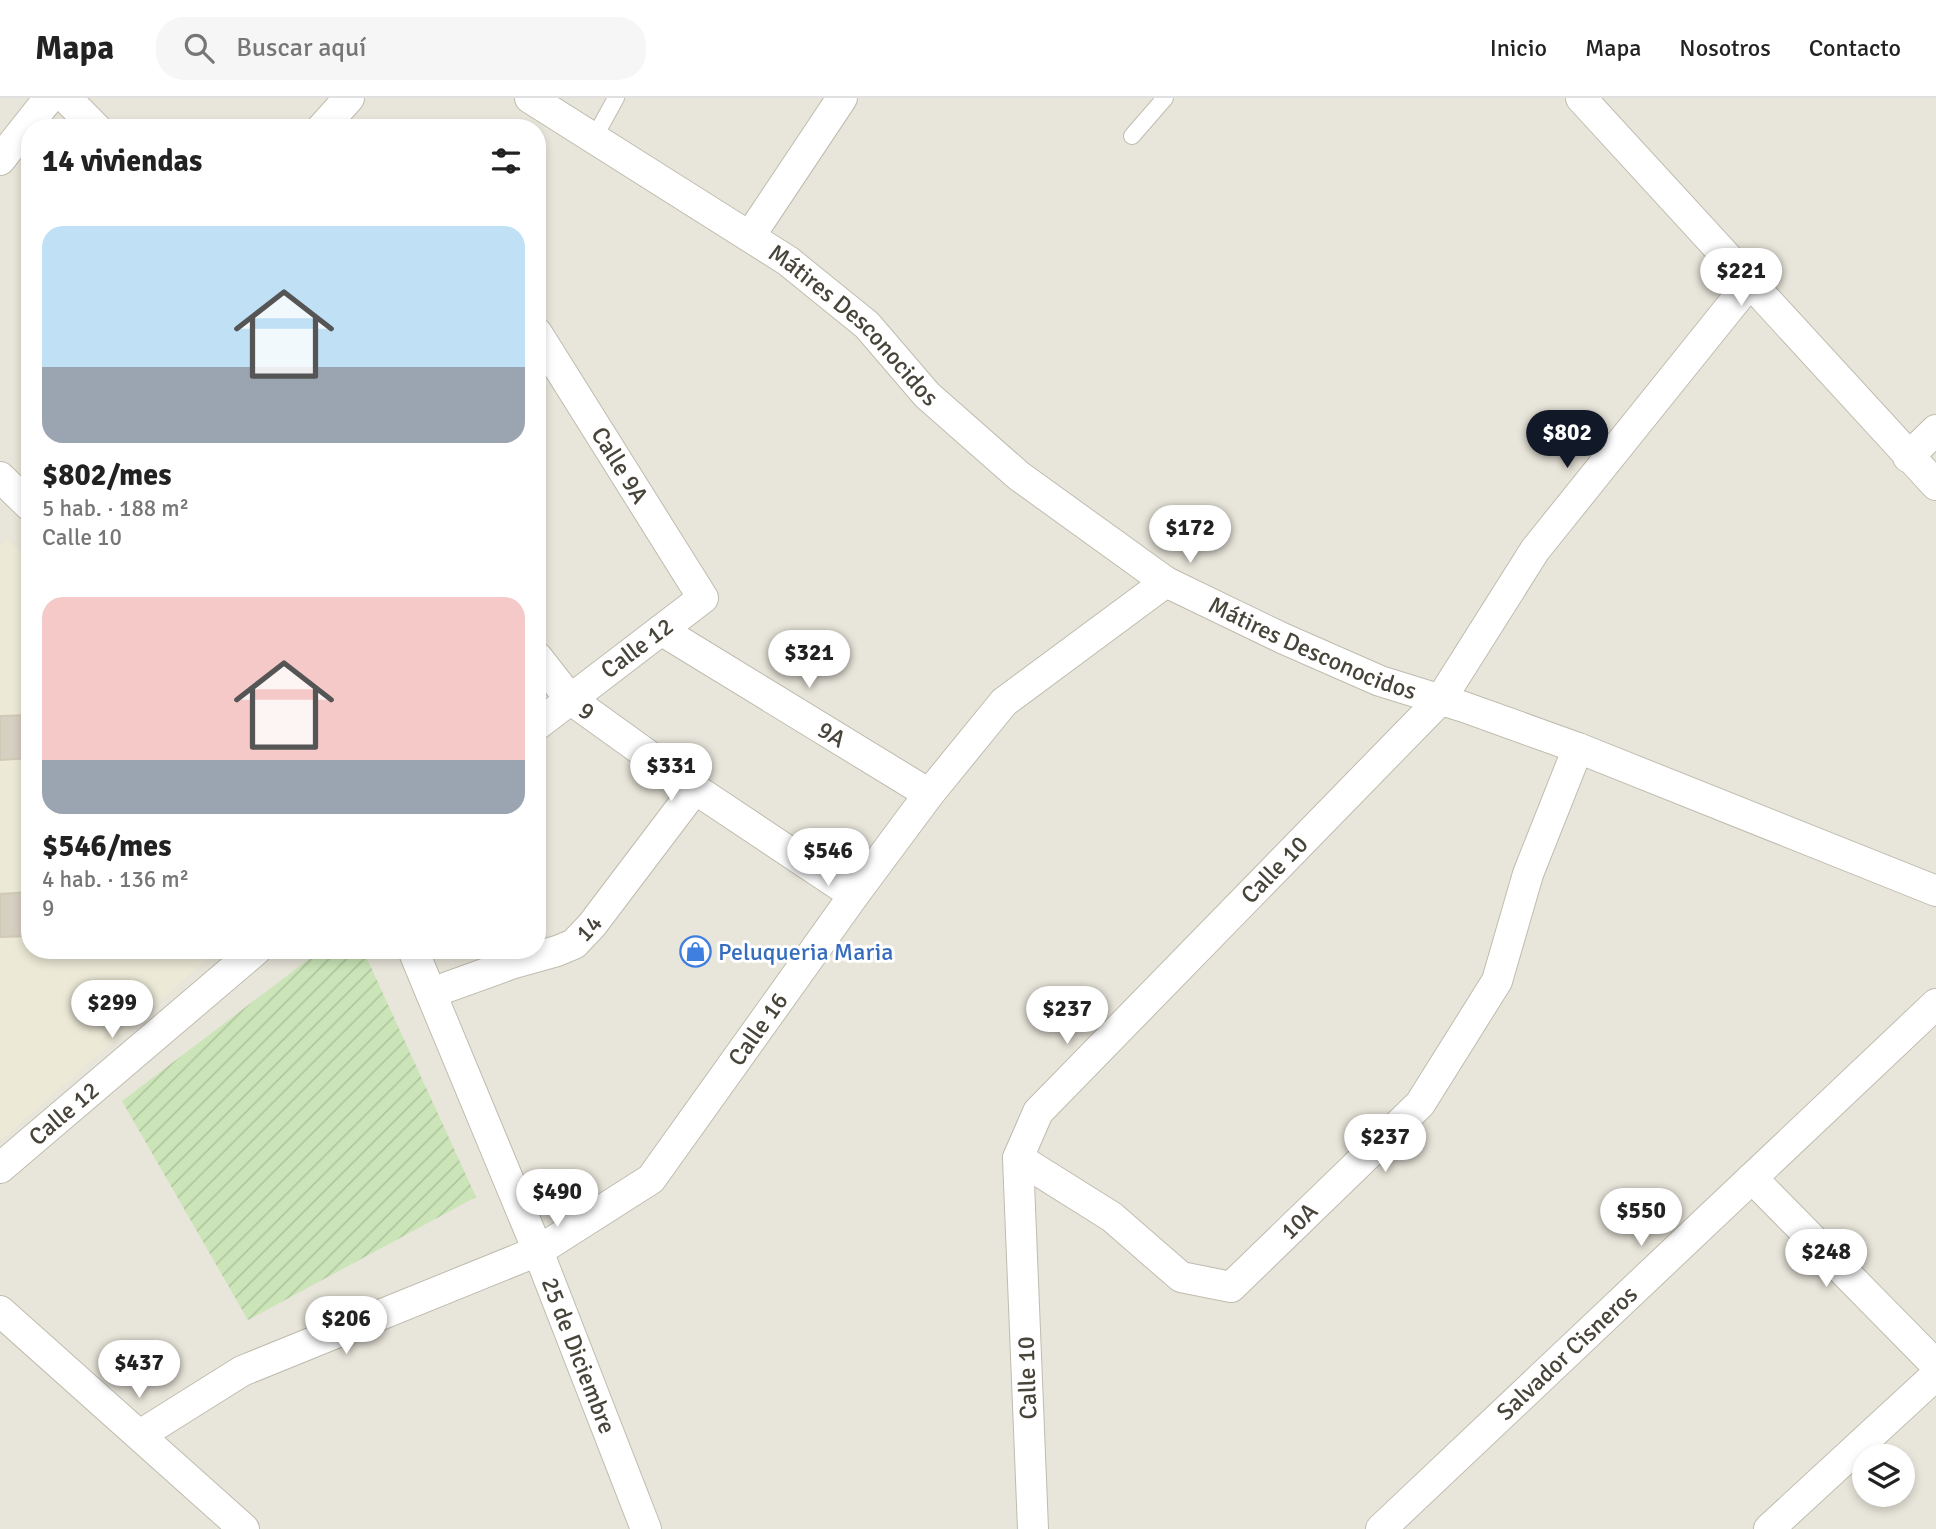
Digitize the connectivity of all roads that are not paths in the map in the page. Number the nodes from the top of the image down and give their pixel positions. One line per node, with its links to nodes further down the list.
1 (50, 98): 9 (street)
2 (66, 98): 10 (street)
3 (349, 98): 11 (street)
4 (530, 98): 14 (street, Mátires Desconocidos)
5 (616, 98): 14 (lane)
6 (842, 98): 16 (street)
7 (1165, 98): 13 (lane)
8 (1581, 98): 17 (street)
9 (33, 119)
10 (87, 119)
11 (331, 119)
12 (21, 134): 15 (street)
13 (1132, 136)
14 (594, 138): 16 (street, Mátires Desconocidos)
15 (0, 160)
16 (750, 236): 24 (street, Mátires Desconocidos)
17 (1751, 281): 20 (street); 29 (street, Calle 10)
18 (546, 347): 25 (street, Calle 9A)
19 (1936, 430): 20 (street)
20 (1908, 457): 22 (street)
21 (1, 482): 23 (street)
22 (1936, 485)
23 (21, 497)
24 (1166, 582): 29 (street, Mátires Desconocidos); 33 (street, Calle 16)
25 (704, 598): 26 (street, Calle 12)
26 (661, 630): 28 (street, Calle 12); 33 (street, 9A)
27 (546, 668): 28 (street, 9)
28 (570, 699): 30 (street, Calle 12); 32 (street, 9)
29 (1441, 699): 31 (street, Mátires Desconocidos); 42 (street, Calle 10)
30 (546, 718)
31 (1578, 748): 34 (street, Mátires Desconocidos); 42 (street, 10A)
32 (695, 789): 35 (street, 9); 36 (street, 14)
33 (929, 794): 35 (street, Calle 16)
34 (1936, 891)
35 (854, 895): 45 (street, Calle 16)
36 (546, 953)
37 (245, 959): 43 (street, Calle 12)
38 (417, 959): 40 (street, 25 de Diciembre)
39 (529, 959): 40 (street, 14)
40 (431, 992): 45 (street, 25 de Diciembre)
41 (1936, 1004): 44 (street, Salvador Cisneros)
42 (1018, 1158): 52 (street, Calle 10)
43 (0, 1168)
44 (1752, 1178): 47 (street); 53 (street, Salvador Cisneros)
45 (538, 1251): 49 (street, Calle 16); 51 (street, 25 de Diciembre)
46 (0, 1311): 49 (street)
47 (1936, 1365)
48 (1936, 1374): 54 (street)
49 (140, 1435): 50 (street)
50 (244, 1529)
51 (646, 1529)
52 (1033, 1529)
53 (1381, 1529)
54 (1769, 1529)

